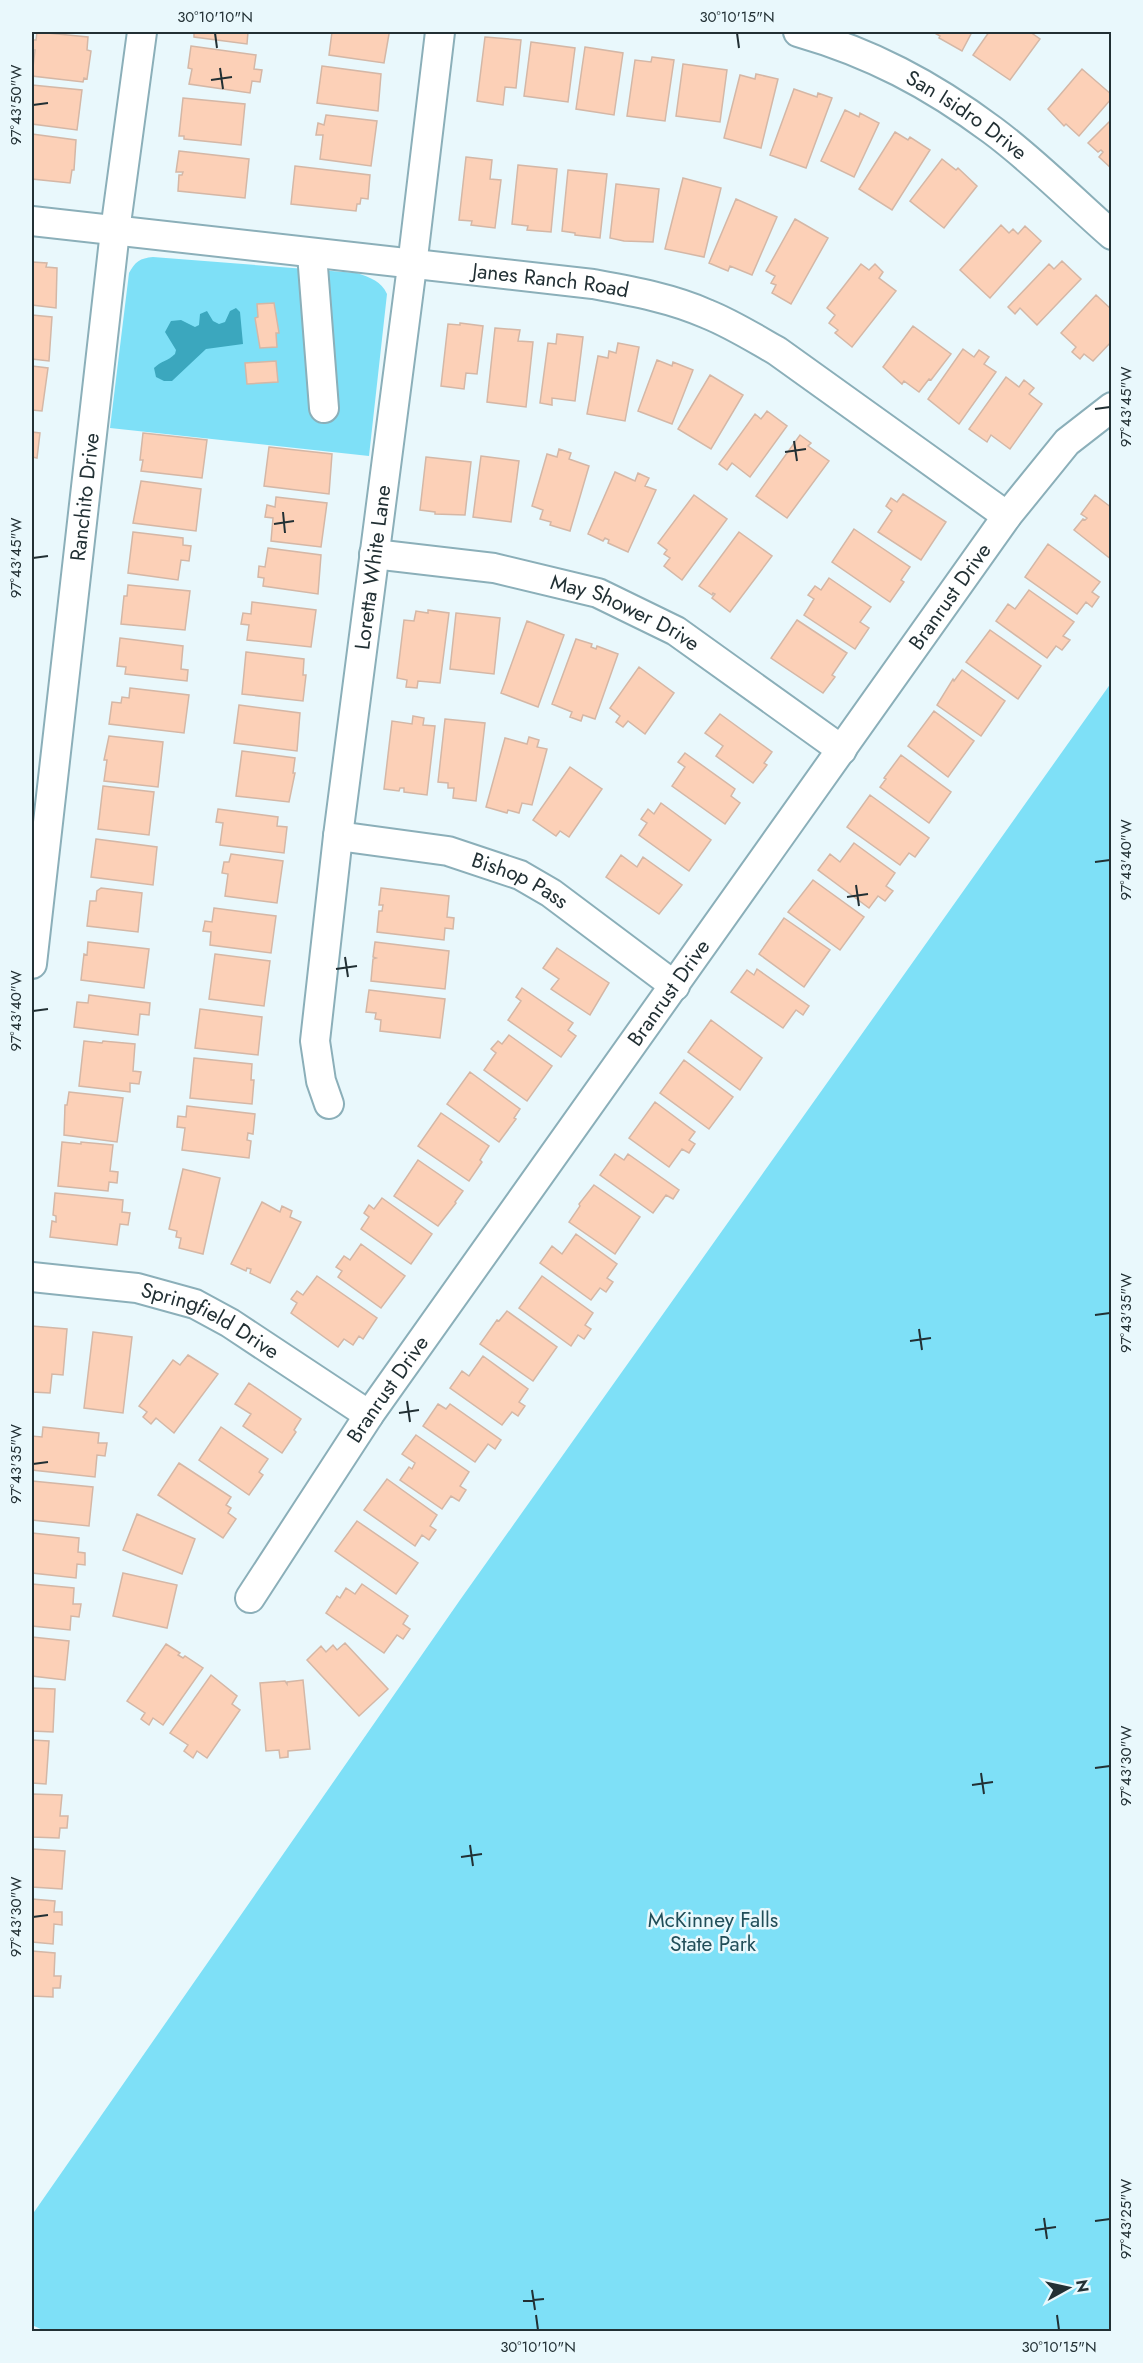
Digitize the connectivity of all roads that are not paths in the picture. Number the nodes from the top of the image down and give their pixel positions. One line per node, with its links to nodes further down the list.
1 (142, 32): 5 (street, Ranchito Drive)
2 (440, 32): 8 (street, Loretta White Lane)
3 (798, 32): 6 (street, San Isidro Drive)
4 (32, 221): 5 (street, Janes Ranch Road)
5 (115, 231): 7 (street, Janes Ranch Road); 15 (street, Ranchito Drive)
6 (1112, 235)
7 (312, 254): 8 (street, Janes Ranch Road); 10 (street)
8 (412, 266): 11 (street, Janes Ranch Road); 12 (street, Loretta White Lane)
9 (1112, 407): 11 (street, Branrust Drive)
10 (324, 408)
11 (1007, 516): 13 (street, Branrust Drive)
12 (374, 554): 13 (street, May Shower Drive); 14 (street, Loretta White Lane)
13 (843, 750): 16 (street, Branrust Drive)
14 (338, 836): 16 (street, Bishop Pass); 17 (street, Loretta White Lane)
15 (32, 963)
16 (675, 986): 19 (street, Branrust Drive)
17 (330, 1104)
18 (32, 1277): 19 (street, Springfield Drive)
19 (369, 1415): 20 (street, Branrust Drive)
20 (250, 1598)

